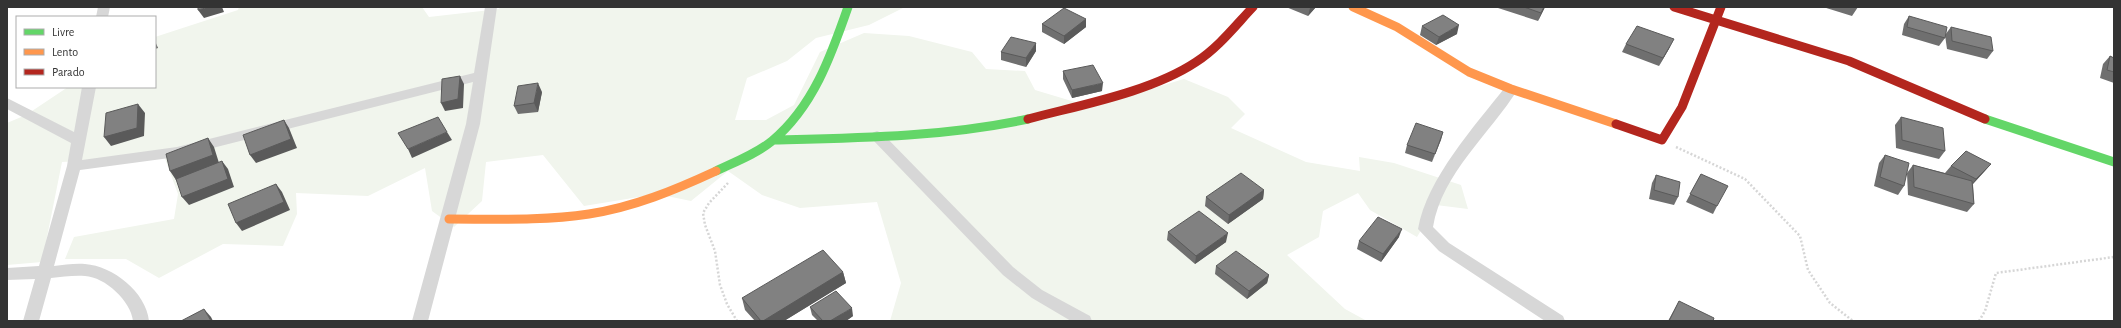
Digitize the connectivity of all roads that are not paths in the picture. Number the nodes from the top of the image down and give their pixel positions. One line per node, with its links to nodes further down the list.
1 (491, 7): 8 (street)
2 (848, 7): 13 (street)
3 (1253, 7): 12 (street)
4 (1352, 7): 10 (street)
5 (1674, 7): 7 (street)
6 (1721, 7): 7 (street)
7 (1718, 20): 10 (street); 15 (street)
8 (482, 75): 16 (street); 17 (street)
9 (89, 88): 14 (street)
10 (1510, 89): 24 (street)
11 (7, 103): 14 (street)
12 (877, 136): 13 (street); 23 (street)
13 (773, 140): 17 (street)
14 (78, 141): 16 (street)
15 (2114, 162)
16 (74, 166): 18 (street)
17 (449, 219): 22 (street)
18 (46, 272): 19 (street); 20 (street); 21 (street)
19 (7, 274)
20 (31, 321)
21 (140, 321)
22 (420, 321)
23 (1084, 321)
24 (1557, 321)

